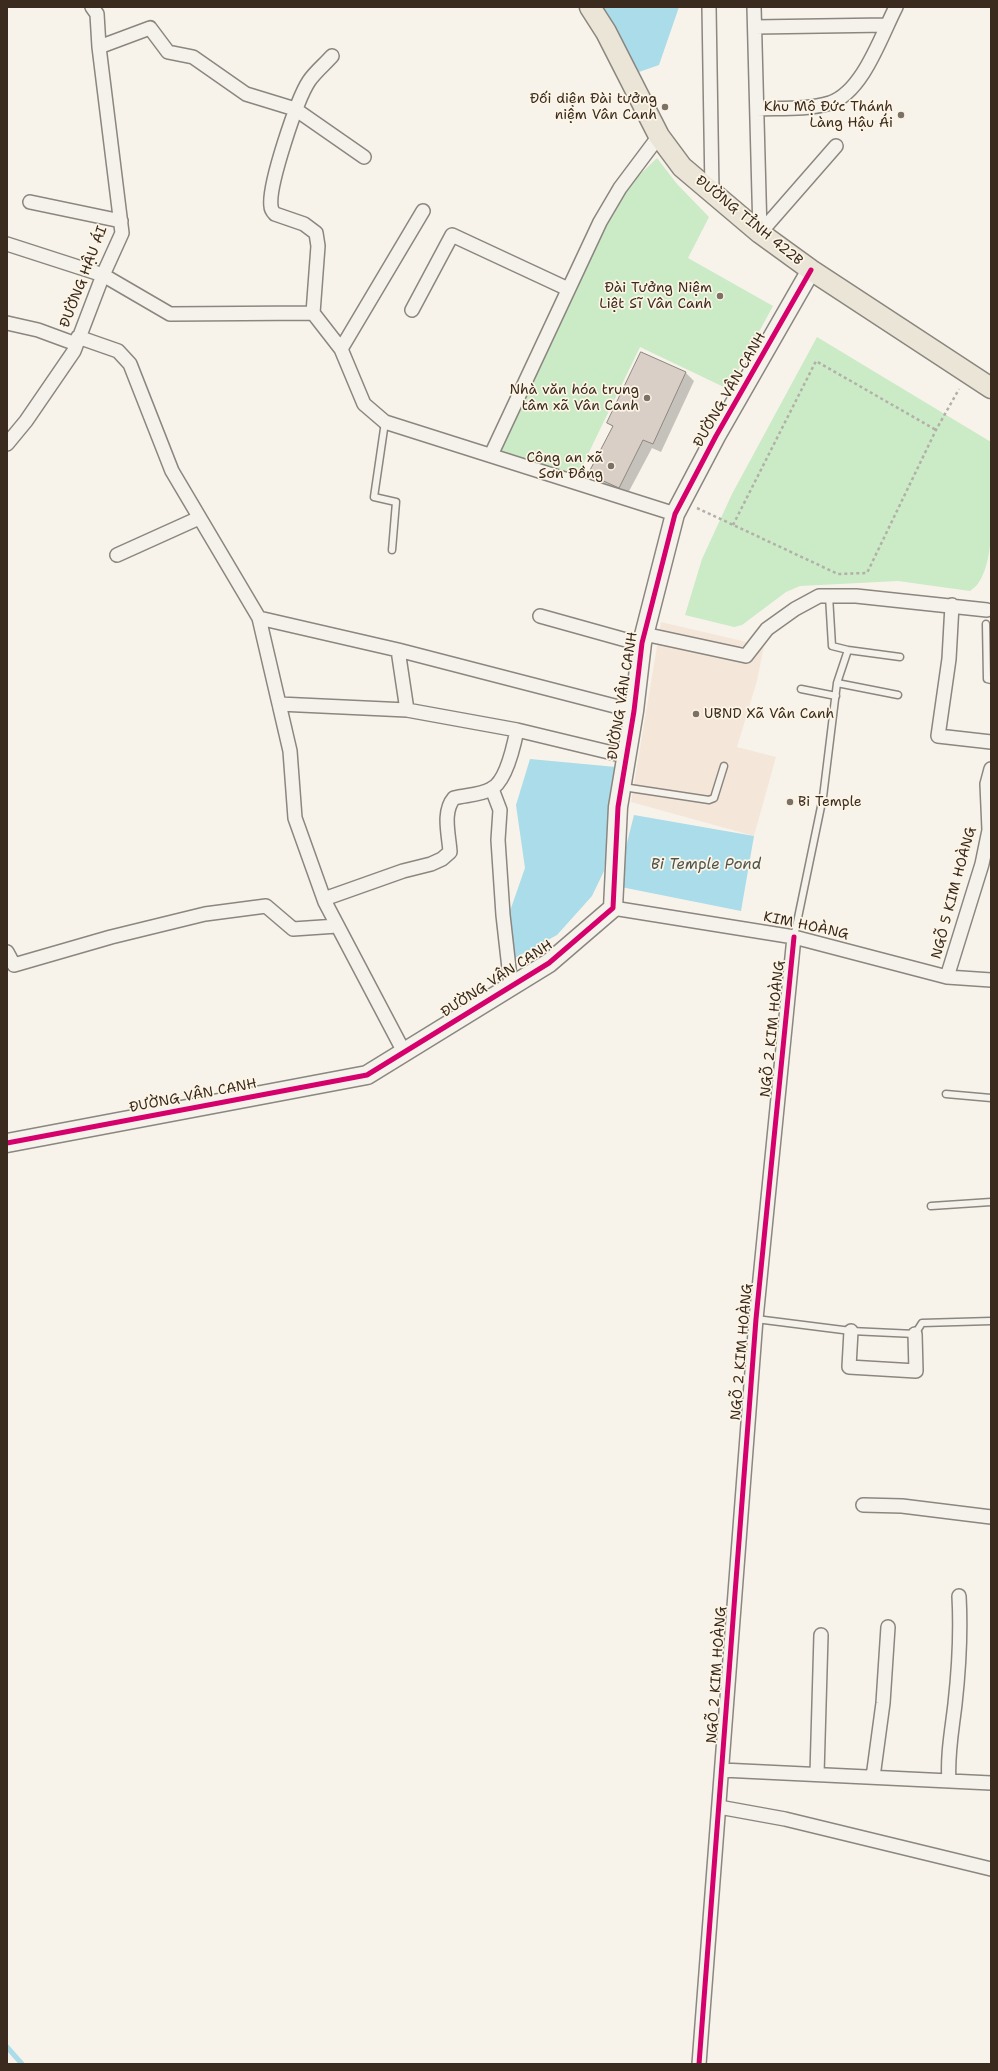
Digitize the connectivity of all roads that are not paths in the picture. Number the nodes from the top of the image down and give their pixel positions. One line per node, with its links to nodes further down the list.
1 (590, 7): 12 (main road, ĐƯỜNG TỈNH 422B)
2 (709, 7): 15 (street)
3 (754, 7): 7 (street)
4 (896, 7): 6 (street)
5 (98, 9): 8 (street, ĐƯỜNG HẬU ÁI)
6 (887, 25): 7 (street); 11 (street)
7 (755, 27): 11 (street)
8 (99, 47): 10 (street); 18 (street, ĐƯỜNG HẬU ÁI)
9 (332, 56): 10 (street)
10 (295, 109): 14 (street); 25 (street)
11 (757, 109): 19 (street)
12 (659, 136): 15 (main road, ĐƯỜNG TỈNH 422B); 23 (street)
13 (836, 146): 19 (street)
14 (364, 157)
15 (712, 192): 19 (main road, ĐƯỜNG TỈNH 422B)
16 (30, 202): 18 (street)
17 (423, 211): 28 (street)
18 (121, 221): 22 (street, ĐƯỜNG HẬU ÁI)
19 (760, 233): 21 (main road, ĐƯỜNG TỈNH 422B)
20 (7, 244): 22 (street)
21 (811, 270): 29 (main road, ĐƯỜNG TỈNH 422B); 33 (street, ĐƯỜNG VÂN CANH)
22 (103, 276): 25 (street); 27 (street, ĐƯỜNG HẬU ÁI)
23 (568, 289): 24 (street); 32 (street)
24 (412, 310)
25 (313, 313): 28 (street)
26 (7, 323): 27 (street)
27 (77, 341): 31 (street, ĐƯỜNG HẬU ÁI); 34 (street)
28 (341, 349): 30 (street)
29 (991, 388)
30 (384, 422): 32 (street); 35 (lane)
31 (7, 444)
32 (491, 455): 33 (street)
33 (679, 508): 43 (street, ĐƯỜNG VÂN CANH)
34 (200, 518): 36 (street); 41 (street)
35 (392, 550)
36 (117, 555)
37 (829, 596): 38 (street); 43 (street); 45 (lane)
38 (952, 605): 39 (street); 56 (street)
39 (989, 609)
40 (540, 616): 43 (street)
41 (259, 618): 44 (street); 52 (street)
42 (986, 624): 47 (lane)
43 (643, 638): 54 (street, ĐƯỜNG VÂN CANH)
44 (398, 650): 53 (street); 54 (street)
45 (848, 650): 46 (lane); 48 (lane)
46 (900, 657)
47 (991, 680)
48 (837, 683): 50 (lane); 51 (lane)
49 (802, 689): 51 (lane)
50 (898, 695)
51 (836, 696): 65 (lane)
52 (279, 704): 53 (street); 62 (street)
53 (407, 710): 55 (street)
54 (634, 711): 57 (street, ĐƯỜNG VÂN CANH)
55 (517, 730): 57 (street); 61 (street)
56 (991, 742)
57 (625, 756): 60 (street, ĐƯỜNG VÂN CANH)
58 (724, 766): 60 (lane)
59 (991, 769): 67 (street, NGÕ 5 KIM HOÀNG)
60 (621, 787): 63 (street, ĐƯỜNG VÂN CANH)
61 (492, 789): 62 (street); 69 (street)
62 (324, 899): 64 (street)
63 (613, 908): 65 (street, KIM HOÀNG); 69 (street, ĐƯỜNG VÂN CANH)
64 (337, 926): 66 (street); 70 (street)
65 (794, 937): 67 (street, KIM HOÀNG); 76 (street, NGÕ 2 KIM HOÀNG)
66 (7, 952)
67 (947, 977): 68 (street, KIM HOÀNG)
68 (991, 980)
69 (511, 986): 70 (street, ĐƯỜNG VÂN CANH)
70 (404, 1052): 73 (street, ĐƯỜNG VÂN CANH)
71 (946, 1094): 72 (lane)
72 (991, 1098)
73 (7, 1143)
74 (991, 1202): 75 (lane)
75 (931, 1206)
76 (756, 1319): 78 (lane); 85 (street, NGÕ 2 KIM HOÀNG)
77 (991, 1322): 79 (lane)
78 (851, 1331): 79 (lane); 79 (street)
79 (915, 1334)
80 (862, 1505): 81 (street)
81 (991, 1517)
82 (959, 1596): 88 (street)
83 (888, 1627): 87 (street)
84 (821, 1635): 86 (street)
85 (722, 1770): 86 (street); 90 (street, NGÕ 2 KIM HOÀNG)
86 (817, 1774): 87 (street)
87 (873, 1777): 88 (street)
88 (949, 1781): 89 (street)
89 (991, 1783)
90 (719, 1807): 91 (street); 92 (street, NGÕ 2 KIM HOÀNG)
91 (991, 1869)
92 (699, 2064)

